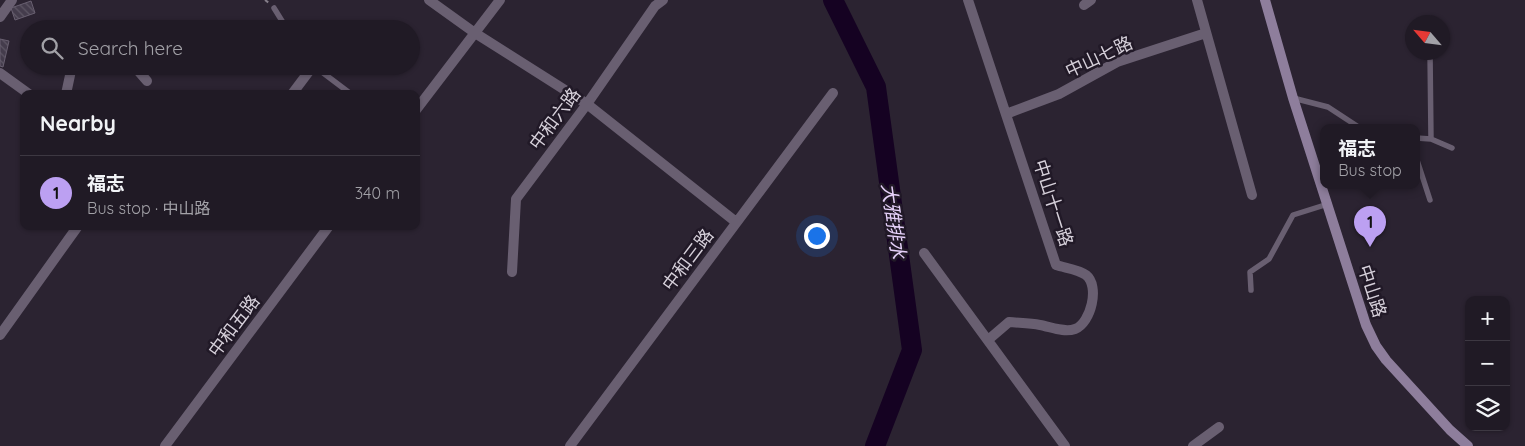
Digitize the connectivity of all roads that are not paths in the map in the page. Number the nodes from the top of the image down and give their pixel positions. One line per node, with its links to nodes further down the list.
1 (12, 0): 9 (street)
2 (429, 0): 11 (street)
3 (500, 0): 11 (street)
4 (663, 0): 26 (street, 中和六路)
5 (968, 0): 28 (street, 中山十一路)
6 (1197, 0): 12 (street)
7 (1265, 0): 25 (main road, 中山路)
8 (274, 8): 10 (lane)
9 (0, 17)
10 (281, 20)
11 (476, 32): 26 (street); 27 (street)
12 (1206, 33): 28 (street, 中山七路); 36 (street)
13 (1430, 60): 31 (lane)
14 (0, 73): 20 (street)
15 (70, 75): 21 (street)
16 (141, 75): 19 (street)
17 (307, 75): 22 (street)
18 (326, 75): 23 (lane)
19 (147, 82)
20 (23, 90)
21 (67, 90)
22 (295, 90)
23 (346, 90)
24 (833, 92): 39 (street, 中和三路)
25 (1293, 98): 29 (lane); 34 (main road, 中山路)
26 (587, 104): 39 (street); 43 (street, 中和六路)
27 (420, 105)
28 (1006, 114): 46 (street, 中山十一路)
29 (1354, 124)
30 (1420, 138): 31 (lane)
31 (1431, 139): 32 (lane)
32 (1452, 148)
33 (1420, 169): 37 (lane)
34 (1320, 180)
35 (1323, 189): 38 (main road, 中山路)
36 (1252, 195)
37 (1430, 200)
38 (1328, 204): 44 (lane); 52 (main road, 中山路)
39 (736, 222): 50 (street, 中和三路)
40 (75, 230): 45 (street)
41 (326, 230): 49 (street, 中和五路)
42 (924, 253): 46 (street)
43 (512, 272)
44 (1250, 290)
45 (0, 335)
46 (988, 340): 48 (street)
47 (1219, 427): 51 (street)
48 (1063, 445)
49 (165, 446)
50 (570, 446)
51 (1193, 446)
52 (1468, 446)

